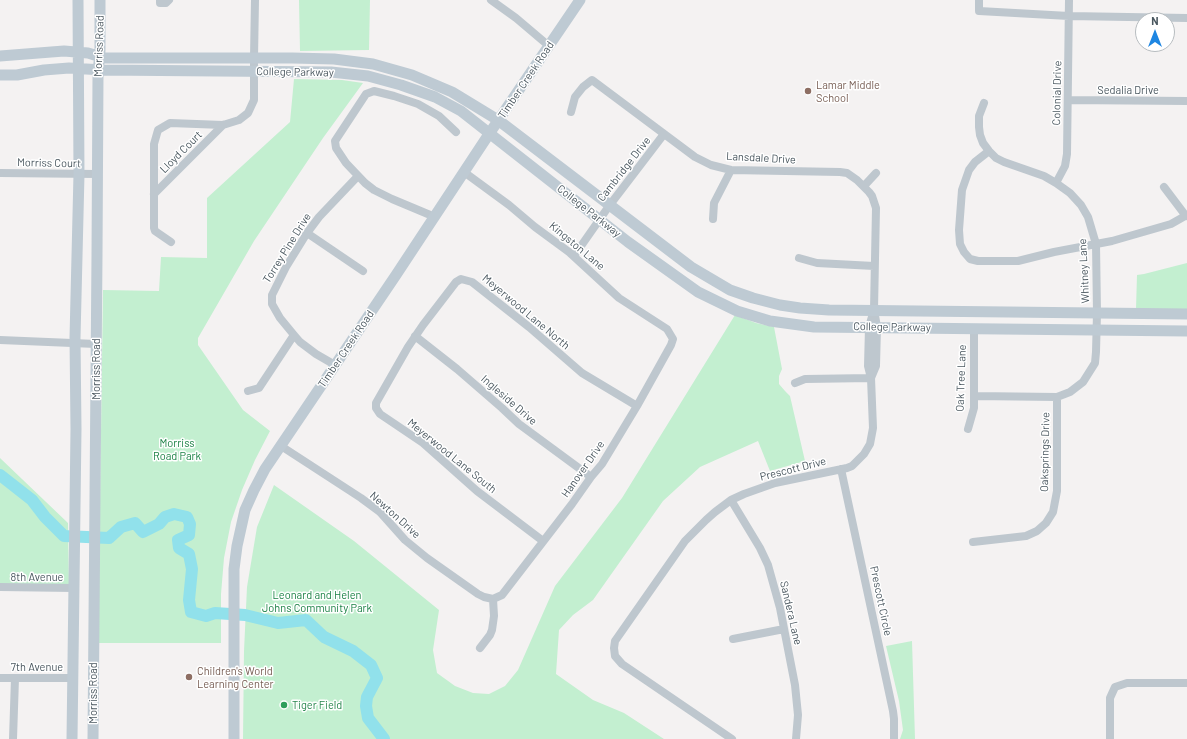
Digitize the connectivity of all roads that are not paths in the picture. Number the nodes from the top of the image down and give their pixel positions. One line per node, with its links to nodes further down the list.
1 (78, 0): 13 (main road, Morriss Road)
2 (100, 0): 15 (main road, Morriss Road)
3 (160, 0): 4 (street)
4 (169, 0)
5 (255, 0): 16 (street, Lloyd Court)
6 (491, 0): 12 (street)
7 (580, 0): 12 (main road, Timber Creek Road)
8 (979, 0): 10 (street)
9 (1069, 0): 10 (street, Colonial Drive)
10 (1069, 16): 11 (street); 21 (street, Colonial Drive)
11 (1187, 18)
12 (549, 46): 25 (main road, Timber Creek Road)
13 (78, 52): 14 (main road, College Parkway); 15 (main road, College Parkway); 17 (main road, Morriss Road)
14 (0, 56)
15 (99, 56): 16 (main road, College Parkway); 18 (main road, Morriss Road)
16 (254, 58): 19 (street, Lloyd Court); 25 (main road, College Parkway)
17 (78, 68): 18 (main road, College Parkway); 20 (main road, College Parkway); 35 (main road, Morriss Road)
18 (98, 69): 19 (main road, College Parkway); 36 (main road, Morriss Road)
19 (254, 71): 26 (street, Lloyd Court); 28 (main road, College Parkway)
20 (0, 75)
21 (1068, 100): 22 (street, Sedalia Drive); 38 (street, Colonial Drive)
22 (1187, 101)
23 (984, 103): 30 (street)
24 (571, 112): 29 (street, Lansdale Drive)
25 (498, 120): 28 (main road, Timber Creek Road); 42 (main road, College Parkway)
26 (223, 125): 41 (street, Lloyd Court); 41 (street, Lloyd Court)
27 (456, 132): 37 (street)
28 (489, 134): 32 (main road, Timber Creek Road); 46 (main road, College Parkway)
29 (664, 134): 31 (street, Lansdale Drive); 42 (street, Cambridge Drive)
30 (988, 152): 38 (street, Whitney Lane); 49 (street)
31 (731, 170): 39 (street, Lansdale Drive); 45 (street)
32 (464, 172): 44 (main road, Timber Creek Road); 50 (street, Kingston Lane)
33 (0, 173): 35 (street, Morriss Court)
34 (876, 173): 39 (street)
35 (79, 174): 36 (street, Morriss Court); 65 (main road, Morriss Road)
36 (97, 174): 66 (main road, Morriss Road)
37 (358, 176): 44 (street); 47 (street, Torrey Pine Drive)
38 (1056, 183): 49 (street, Whitney Lane)
39 (864, 186): 52 (street, Lansdale Drive)
40 (1164, 187): 43 (street)
41 (154, 194): 48 (street, Lloyd Court)
42 (609, 206): 46 (street, Cambridge Drive); 54 (main road, College Parkway)
43 (1187, 215): 49 (street)
44 (434, 217): 67 (main road, Timber Creek Road)
45 (713, 219)
46 (600, 220): 50 (street, Cambridge Drive); 57 (main road, College Parkway)
47 (307, 233): 53 (street); 61 (street, Torrey Pine Drive)
48 (171, 242)
49 (1096, 244): 55 (street, Whitney Lane)
50 (574, 256): 63 (street, Kingston Lane)
51 (799, 258): 52 (street)
52 (874, 266): 54 (street, Lansdale Drive)
53 (363, 271)
54 (874, 310): 55 (main road, College Parkway); 57 (street, Prescott Drive)
55 (1097, 313): 56 (main road, College Parkway); 59 (street, Whitney Lane)
56 (1187, 314)
57 (873, 327): 58 (main road, College Parkway); 68 (street, Prescott Drive)
58 (974, 328): 59 (main road, College Parkway); 71 (street, Oak Tree Lane)
59 (1097, 329): 60 (main road, College Parkway); 72 (street, Whitney Lane)
60 (1187, 331)
61 (294, 335): 67 (street, Torrey Pine Drive); 70 (street)
62 (415, 336): 73 (street, Meyerwood Lane North); 77 (street, Ingleside Drive); 79 (street, Meyerwood Lane South)
63 (673, 339): 73 (street, Hanover Drive)
64 (0, 340): 65 (street)
65 (76, 344): 66 (street); 82 (main road, Morriss Road)
66 (96, 344): 93 (main road, Morriss Road)
67 (335, 365): 75 (main road, Timber Creek Road)
68 (871, 378): 69 (street); 76 (street, Prescott Drive)
69 (795, 383)
70 (248, 391)
71 (974, 396): 72 (street, Whitney Lane); 74 (street, Oak Tree Lane)
72 (1057, 397): 80 (street, Oaksprings Drive)
73 (637, 406): 77 (street, Hanover Drive)
74 (968, 429)
75 (281, 446): 83 (street, Newton Drive); 94 (main road, Timber Creek Road)
76 (841, 469): 78 (street, Prescott Drive); 97 (street, Prescott Circle)
77 (591, 477): 79 (street, Hanover Drive)
78 (731, 500): 84 (street, Sandera Lane); 95 (street, Prescott Drive)
79 (544, 541): 83 (street, Hanover Drive)
80 (973, 542)
81 (0, 587): 82 (street, 8th Avenue)
82 (74, 588): 89 (main road, Morriss Road)
83 (493, 599): 86 (street)
84 (784, 629): 85 (street); 96 (street, Sandera Lane)
85 (733, 639)
86 (480, 648)
87 (0, 678): 88 (street, 7th Avenue)
88 (15, 678): 89 (street, 7th Avenue); 91 (street)
89 (73, 678): 92 (main road, Morriss Road)
90 (1187, 683): 98 (street)
91 (13, 739)
92 (72, 739)
93 (93, 739)
94 (234, 739)
95 (732, 739)
96 (796, 739)
97 (894, 739)
98 (1110, 739)

